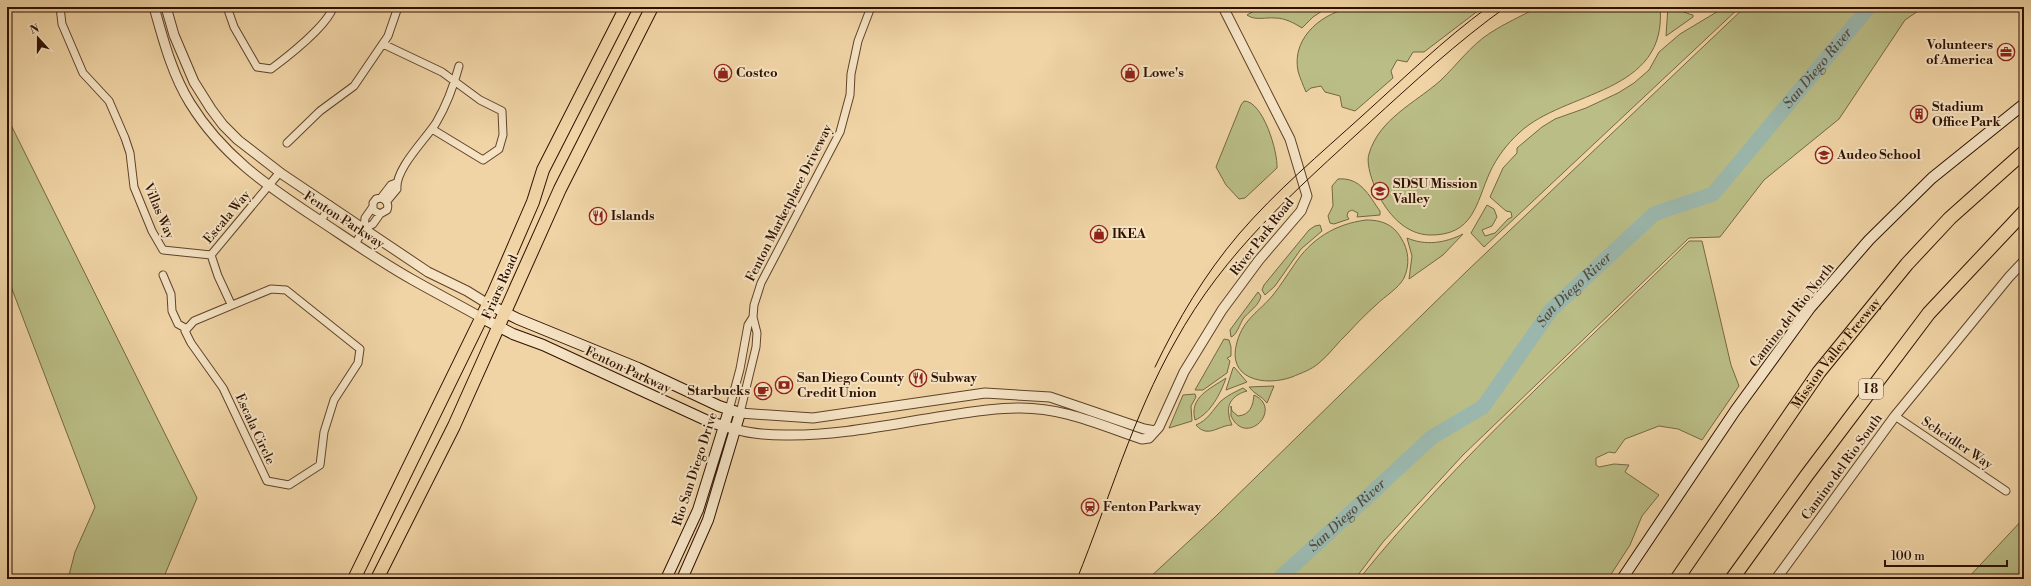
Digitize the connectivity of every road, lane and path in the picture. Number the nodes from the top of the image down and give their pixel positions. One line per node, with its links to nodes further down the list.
1 (60, 7): 28 (street, Villas Way)
2 (154, 7): 19 (street, Fenton Parkway)
3 (166, 7): 18 (street, Fenton Parkway)
4 (227, 7): 5 (street)
5 (333, 7)
6 (398, 7): 11 (street)
7 (626, 7): 32 (highway, Friars Road)
8 (652, 7): 33 (highway, Friars Road)
9 (871, 7): 34 (street, Fenton Marketplace Driveway)
10 (1223, 7): 45 (street, River Park Road)
11 (383, 44): 13 (street); 16 (street)
12 (459, 66): 13 (street)
13 (455, 82): 15 (street); 15 (street)
14 (2024, 104): 51 (main road, Camino del Rio North)
15 (432, 129): 20 (street)
16 (287, 143)
17 (2024, 152): 52 (highway, Mission Valley Freeway)
18 (280, 172): 19 (street, Escala Way); 21 (street, Fenton Parkway)
19 (269, 186): 25 (street, Fenton Parkway); 28 (street, Escala Way)
20 (384, 200): 22 (street); 24 (street)
21 (330, 206): 25 (street); 26 (street, Fenton Parkway)
22 (372, 208): 24 (street); 26 (street)
23 (2024, 212): 53 (highway, I 8)
24 (380, 214): 26 (street)
25 (321, 221): 27 (street, Fenton Parkway)
26 (364, 228): 27 (street); 32 (street, Fenton Parkway)
27 (355, 244): 35 (street, Fenton Parkway)
28 (212, 255): 31 (street, Escala Way)
29 (2024, 261): 40 (street, Camino del Rio South)
30 (163, 275): 37 (street)
31 (231, 304): 37 (street, Escala Circle); 37 (street, Escala Circle)
32 (488, 304): 33 (main road, Fenton Parkway); 35 (highway, Friars Road)
33 (504, 312): 36 (highway, Friars Road); 38 (main road, Fenton Parkway)
34 (753, 317): 38 (street, Fenton Marketplace Driveway); 39 (street, Fenton Marketplace Driveway)
35 (482, 318): 36 (main road, Fenton Parkway); 47 (highway, Friars Road)
36 (498, 326): 43 (main road, Fenton Parkway); 48 (highway, Friars Road)
37 (187, 329)
38 (728, 410): 39 (main road, Fenton Parkway); 43 (main road, Rio San Diego Drive)
39 (740, 413): 41 (street, Fenton Parkway); 44 (main road, Rio San Diego Drive)
40 (1895, 416): 46 (street, Scheidler Way); 54 (street, Camino del Rio South)
41 (1110, 417): 42 (street); 45 (street, Fenton Parkway)
42 (1090, 421): 44 (street, Fenton Parkway); 45 (street, Fenton Parkway)
43 (724, 426): 44 (main road, Fenton Parkway); 49 (main road, Rio San Diego Drive)
44 (735, 429): 50 (main road, Rio San Diego Drive)
45 (1155, 431)
46 (2006, 491)
47 (354, 579)
48 (377, 579)
49 (666, 579)
50 (682, 579)
51 (1622, 579)
52 (1677, 579)
53 (1732, 579)
54 (1776, 579)

